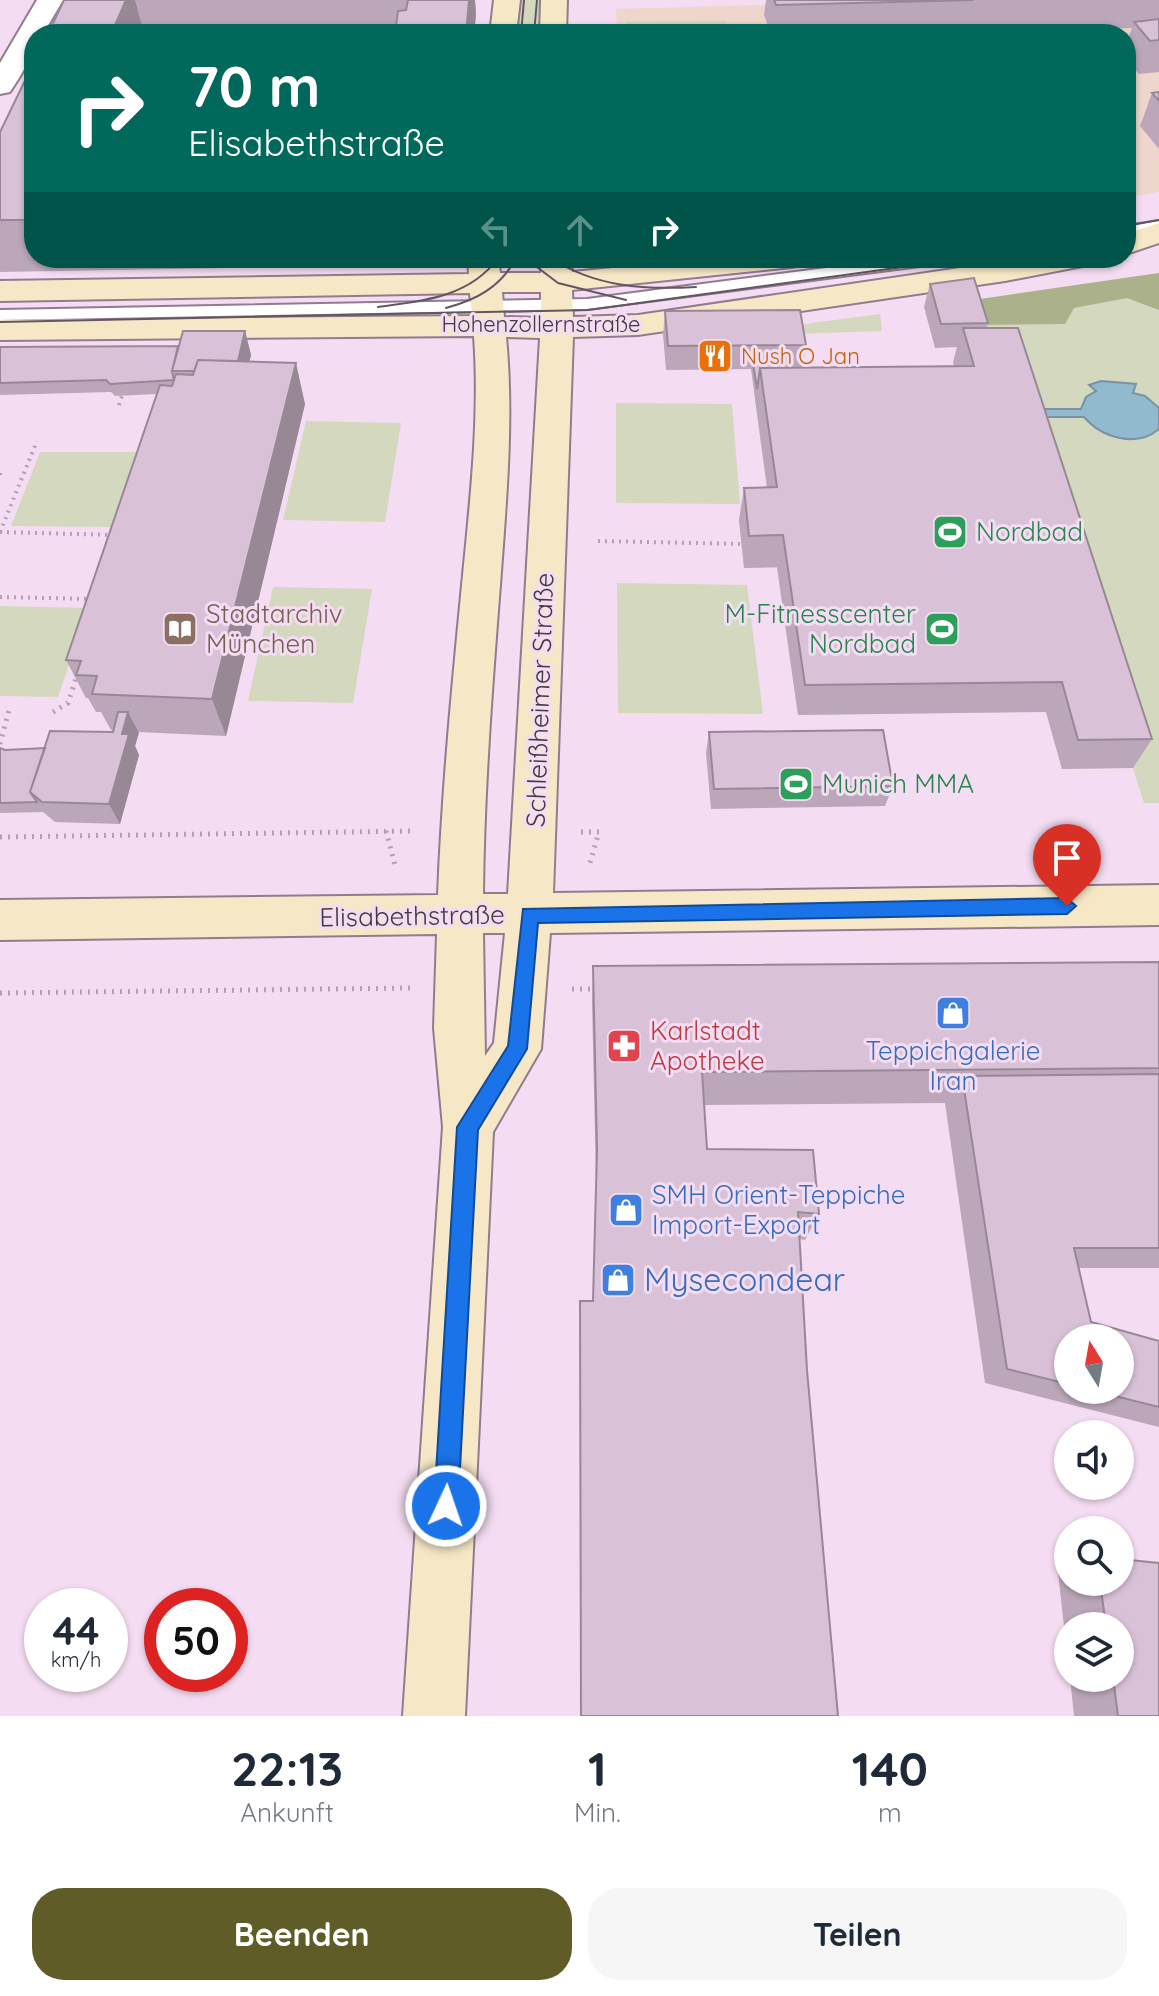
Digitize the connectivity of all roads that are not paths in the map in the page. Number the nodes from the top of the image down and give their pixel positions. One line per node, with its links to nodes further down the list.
1 (50, 0): 4 (street)
2 (507, 0): 5 (main road)
3 (554, 0): 6 (main road)
4 (36, 24)
5 (504, 24)
6 (553, 24)
7 (24, 45): 8 (street)
8 (0, 86)
9 (1136, 223): 10 (main road)
10 (1159, 224): 11 (lane)
11 (1136, 229)
12 (1159, 232): 13 (main road)
13 (1136, 241)
14 (708, 268): 19 (main road, Hohenzollernstraße)
15 (870, 268): 19 (lane)
16 (1023, 268): 19 (main road, Hohenzollernstraße)
17 (0, 291): 18 (main road, Hohenzollernstraße)
18 (486, 293): 19 (main road, Hohenzollernstraße); 19 (main road, Hohenzollernstraße); 20 (lane); 21 (main road, Hohenzollernstraße); 24 (main road, Schleißheimer Straße)
19 (556, 294): 23 (main road, Schleißheimer Straße)
20 (0, 315)
21 (0, 330)
22 (1159, 905): 23 (main road, Elisabethstraße)
23 (529, 915): 24 (main road, Elisabethstraße); 26 (main road, Schleißheimer Straße)
24 (458, 916): 25 (main road, Elisabethstraße); 26 (main road, Schleißheimer Straße)
25 (0, 920)
26 (468, 1127): 27 (main road, Schleißheimer Straße)
27 (434, 1716)

